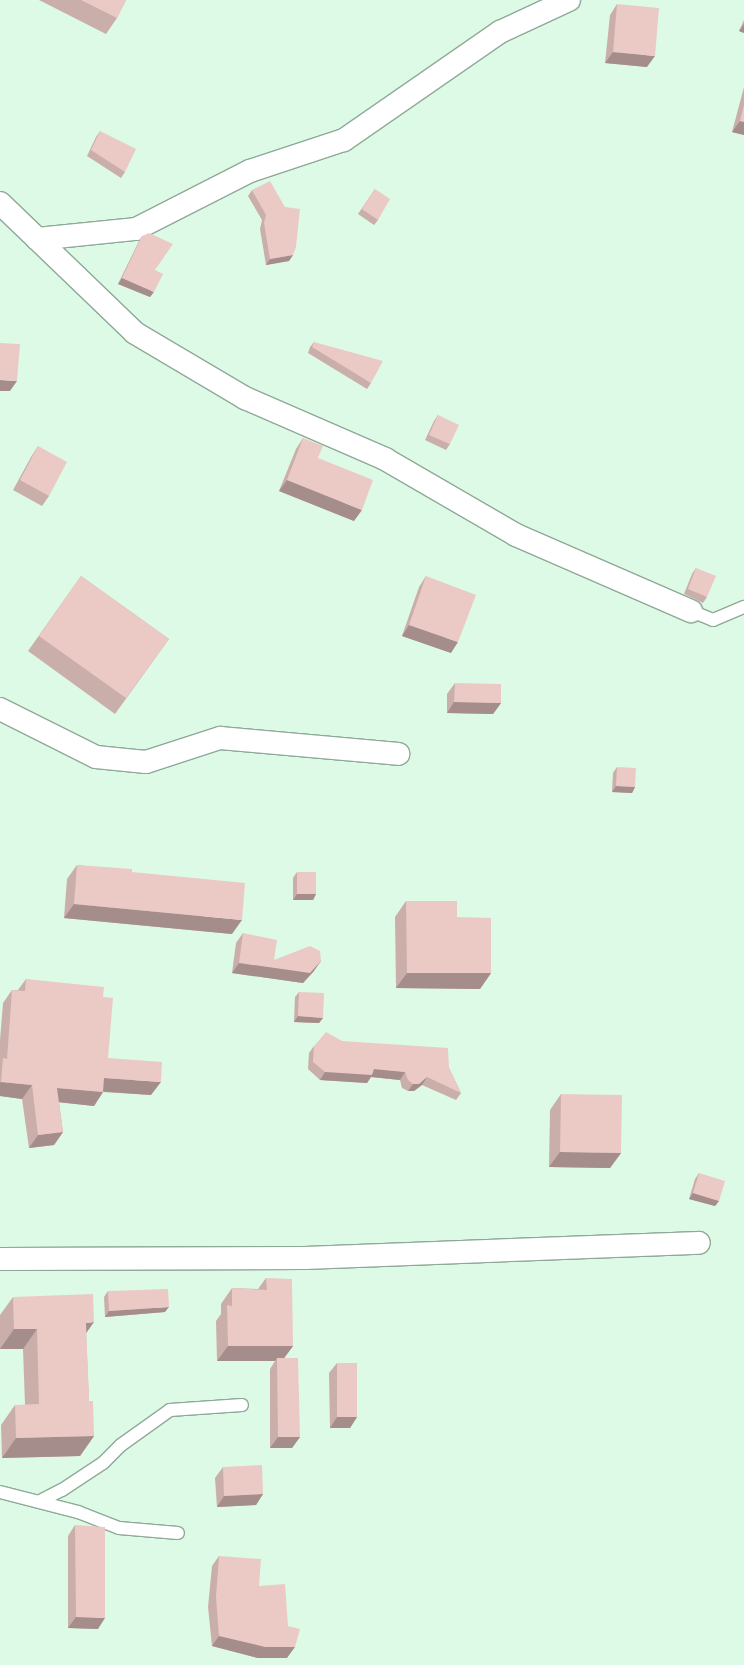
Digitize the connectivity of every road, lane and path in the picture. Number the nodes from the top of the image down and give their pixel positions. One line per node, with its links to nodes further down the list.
1 (569, 0): 3 (street)
2 (0, 203): 3 (street)
3 (37, 238): 5 (street)
4 (744, 607): 5 (lane)
5 (691, 611)
6 (0, 709): 7 (street)
7 (398, 754)
8 (699, 1243): 9 (street)
9 (0, 1259)
10 (242, 1405): 12 (lane)
11 (0, 1492): 12 (lane)
12 (40, 1501): 13 (lane)
13 (178, 1533)

